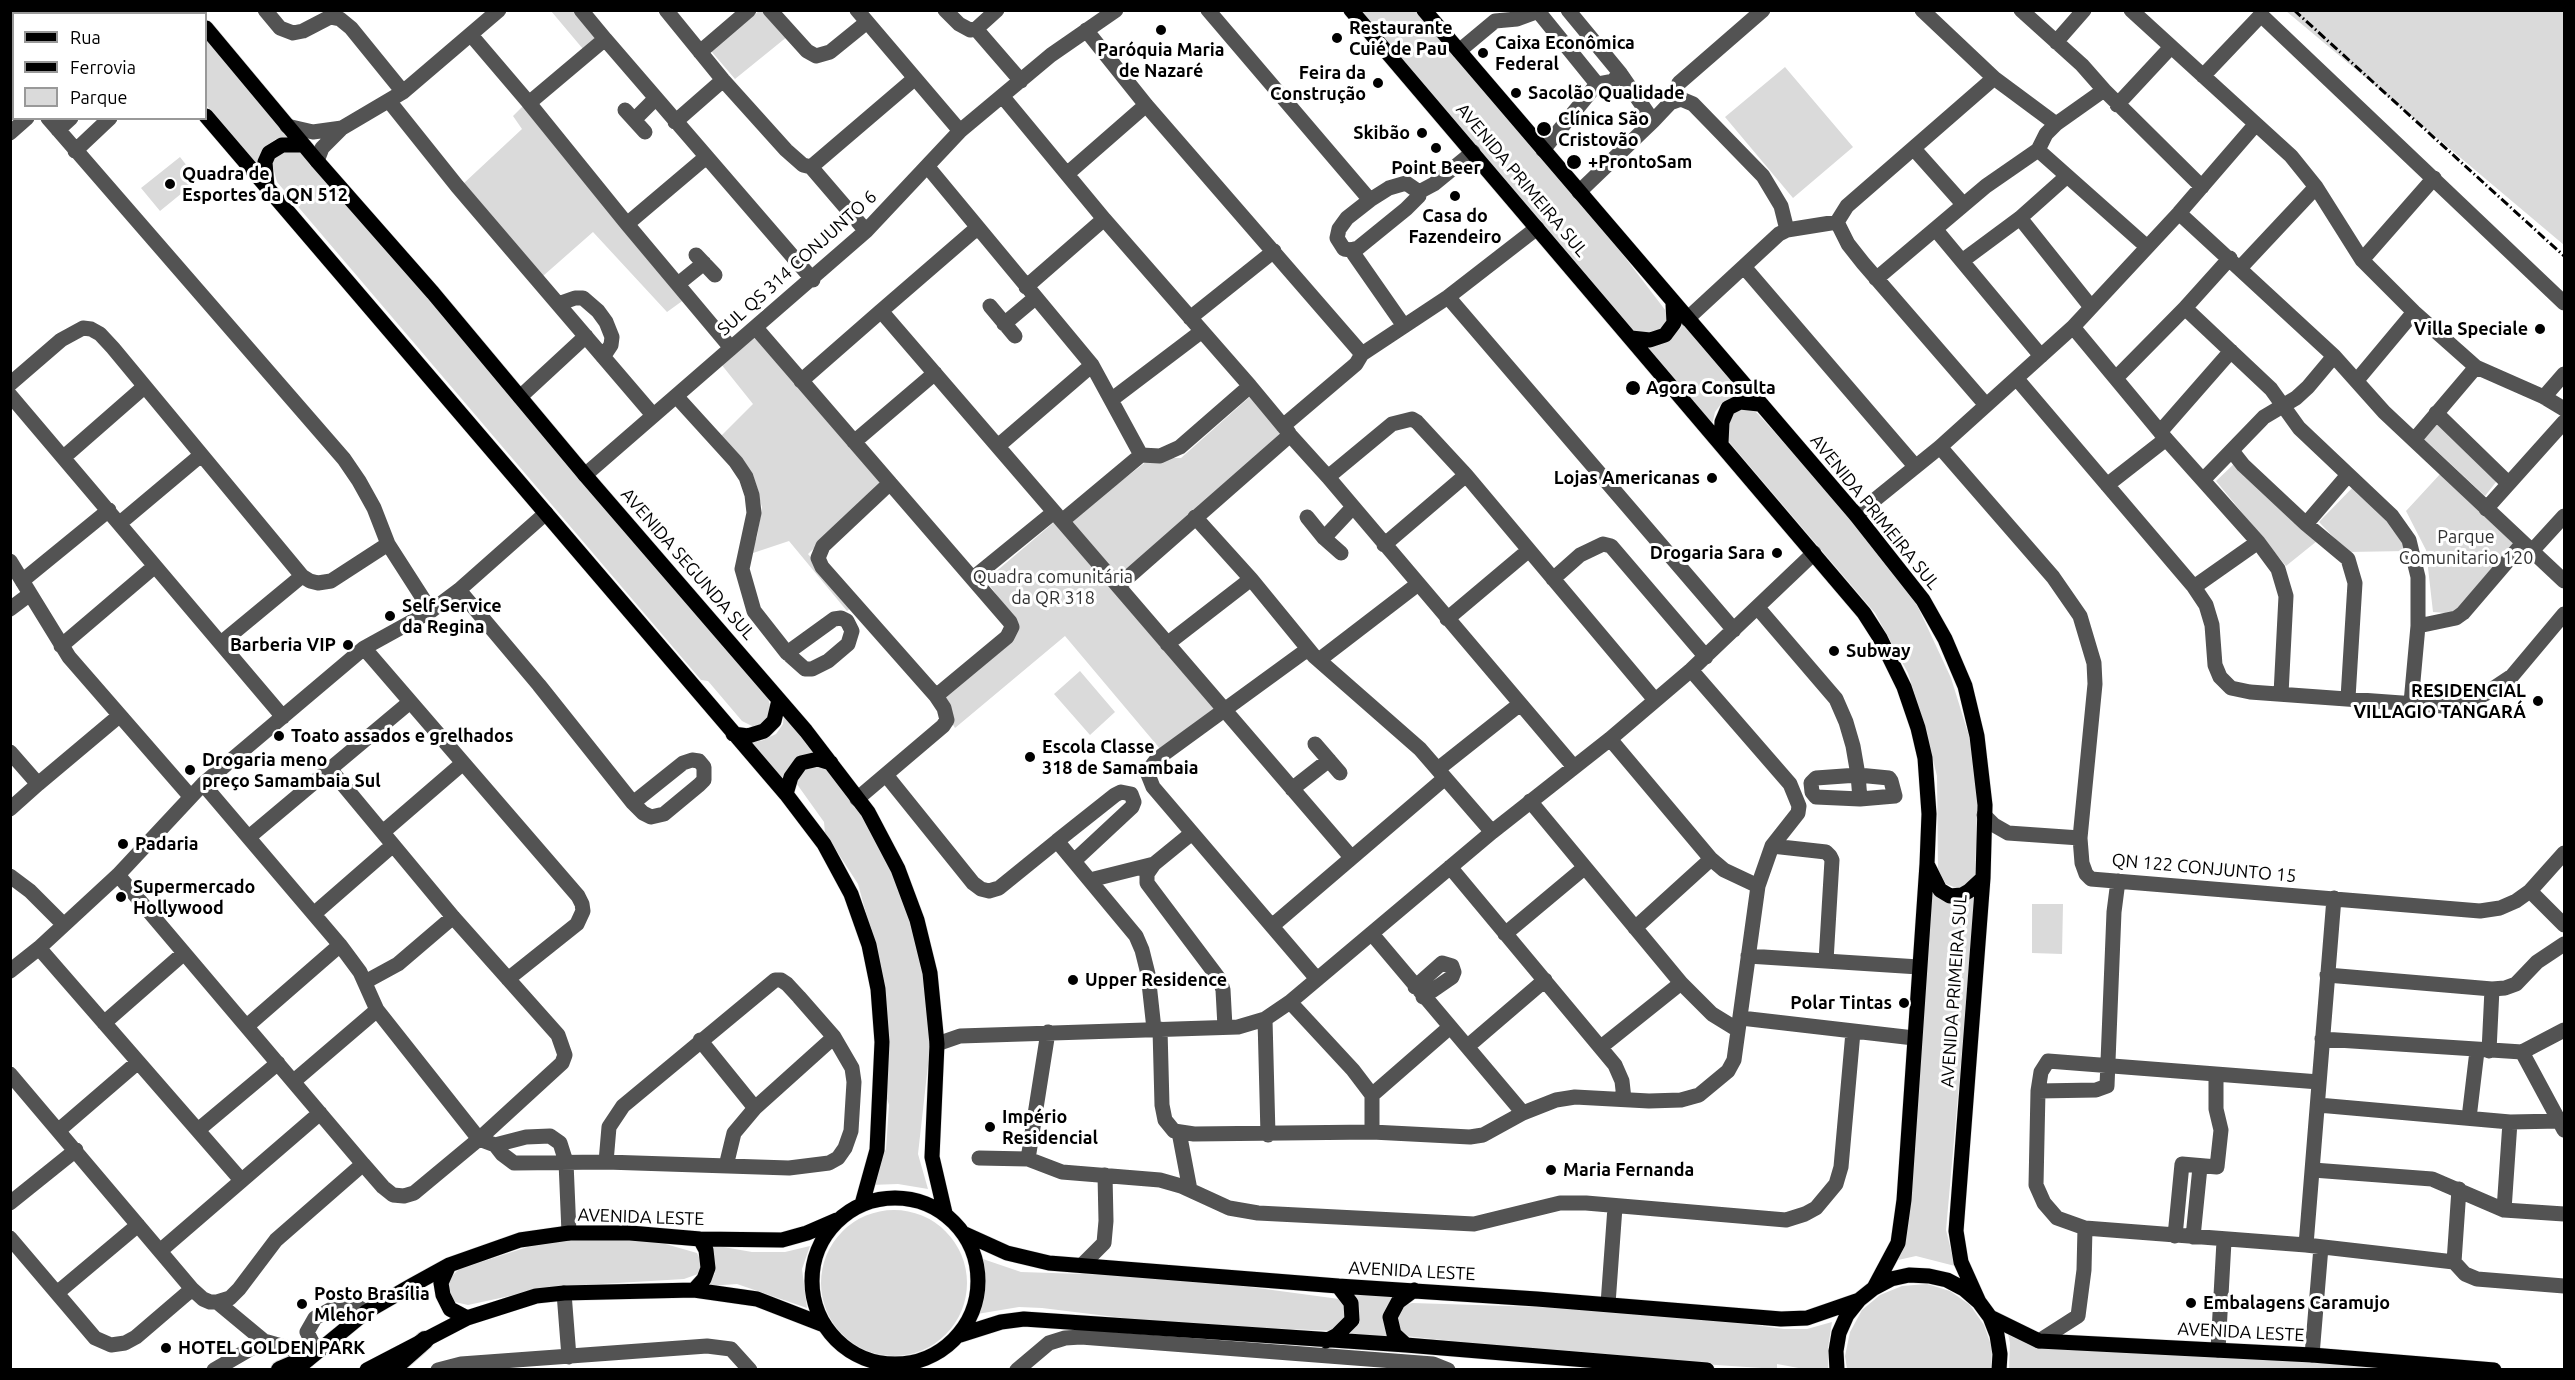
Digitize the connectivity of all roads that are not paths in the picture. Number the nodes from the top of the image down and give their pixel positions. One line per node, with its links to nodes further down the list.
1 (265, 10): 40 (street)
2 (499, 10): 25 (street)
3 (666, 10): 30 (street)
4 (750, 10): 30 (street)
5 (770, 10): 21 (street)
6 (945, 10): 23 (street)
7 (997, 10): 23 (street)
8 (1116, 10): 24 (street, SUL QS 314 CONJUNTO 6)
9 (1208, 10): 78 (street)
10 (1352, 10): 65 (main road, AVENIDA PRIMEIRA SUL)
11 (1424, 10): 29 (main road, AVENIDA PRIMEIRA SUL)
12 (1568, 10): 31 (street)
13 (1764, 10): 37 (street)
14 (1922, 10): 33 (street)
15 (2021, 10): 27 (street)
16 (2084, 10): 27 (street)
17 (2131, 10): 28 (street)
18 (1537, 11): 29 (street); 38 (street)
19 (589, 13): 26 (street)
20 (2258, 13): 32 (street); 72 (street)
21 (862, 16): 34 (street)
22 (207, 29): 55 (main road, AVENIDA SEGUNDA SUL)
23 (976, 29): 36 (street)
24 (1086, 30): 36 (street, SUL QS 314 CONJUNTO 6); 45 (street)
25 (471, 35): 40 (street); 44 (street)
26 (605, 39): 42 (street); 44 (street)
27 (2056, 42): 39 (street)
28 (2171, 47): 32 (street); 46 (street)
29 (1459, 51): 62 (main road, AVENIDA PRIMEIRA SUL)
30 (700, 52): 35 (street)
31 (1620, 73): 38 (street); 50 (street)
32 (2203, 76): 54 (street)
33 (1994, 78): 53 (street); 61 (street)
34 (914, 79): 57 (street); 69 (street)
35 (723, 80): 51 (street); 69 (street)
36 (1021, 81): 41 (street, SUL QS 314 CONJUNTO 6)
37 (1679, 83)
38 (1597, 84): 62 (street)
39 (2104, 90): 46 (street); 53 (street)
40 (402, 92): 43 (street)
41 (1003, 97): 57 (street, SUL QS 314 CONJUNTO 6); 70 (street)
42 (656, 99): 51 (street); 58 (street)
43 (389, 101): 56 (street); 106 (street)
44 (529, 103): 84 (street)
45 (1146, 105): 70 (street); 92 (street)
46 (2117, 105): 73 (street)
47 (207, 117): 75 (main road)
48 (25, 120): 59 (street)
49 (108, 120): 64 (street)
50 (1653, 121): 77 (street); 87 (street)
51 (675, 122): 66 (street)
52 (53, 124): 64 (street)
53 (2056, 124): 63 (street)
54 (2255, 124): 73 (street); 74 (street)
55 (287, 126): 56 (street); 60 (main road, AVENIDA SEGUNDA SUL)
56 (342, 128): 67 (street)
57 (960, 131): 68 (street, SUL QS 314 CONJUNTO 6)
58 (645, 132)
59 (10, 134)
60 (303, 144): 67 (main road, AVENIDA SEGUNDA SUL); 75 (main road)
61 (1914, 149): 79 (street); 83 (street)
62 (1543, 150): 77 (main road, AVENIDA PRIMEIRA SUL)
63 (2038, 150): 71 (street); 79 (street)
64 (75, 151): 184 (street)
65 (1473, 152): 76 (street); 86 (main road, AVENIDA PRIMEIRA SUL)
66 (705, 158): 84 (street); 99 (street)
67 (317, 161): 142 (main road, AVENIDA SEGUNDA SUL)
68 (927, 166): 85 (street); 88 (street, SUL QS 314 CONJUNTO 6)
69 (812, 167): 88 (street)
70 (1067, 174): 82 (street)
71 (2066, 177): 81 (street); 90 (street)
72 (2434, 178): 93 (street); 105 (street)
73 (2202, 187): 80 (street)
74 (2316, 187): 93 (street); 95 (street)
75 (267, 188): 174 (main road)
76 (1419, 192): 78 (street); 91 (street)
77 (1578, 192): 104 (main road, AVENIDA PRIMEIRA SUL)
78 (1370, 200): 91 (street)
79 (1963, 204): 89 (street)
80 (2179, 213): 90 (street); 95 (street)
81 (2020, 218): 94 (street); 108 (street)
82 (1104, 219): 101 (street); 112 (street)
83 (1837, 222): 87 (street); 98 (street)
84 (627, 224): 100 (street)
85 (977, 228): 101 (street); 110 (street)
86 (1537, 228): 102 (street); 121 (main road, AVENIDA PRIMEIRA SUL)
87 (1787, 230): 97 (street)
88 (866, 231): 99 (street, SUL QS 314 CONJUNTO 6)
89 (1936, 231): 94 (street); 98 (street)
90 (2146, 246): 108 (street)
91 (1351, 250): 115 (street)
92 (1274, 252): 112 (street); 124 (street)
93 (2362, 260): 111 (street)
94 (1962, 261): 125 (street)
95 (2235, 263): 109 (street); 126 (street)
96 (705, 264): 100 (street)
97 (1745, 268): 103 (street); 162 (street)
98 (1876, 279): 145 (street)
99 (813, 280): 117 (street, SUL QS 314 CONJUNTO 6)
100 (678, 284): 122 (street)
101 (1030, 292): 114 (street); 128 (street)
102 (1448, 297): 115 (street); 210 (street)
103 (1706, 302): 104 (street); 113 (street)
104 (1673, 303): 113 (main road, AVENIDA PRIMEIRA SUL); 121 (main road)
105 (2565, 303)
106 (558, 304): 119 (street); 127 (street)
107 (990, 306): 114 (street)
108 (2091, 307): 116 (street)
109 (2185, 308): 123 (street); 132 (street)
110 (881, 311): 130 (street); 135 (street)
111 (2414, 312): 129 (street); 134 (street)
112 (1190, 318): 118 (street)
113 (1687, 319): 144 (main road, AVENIDA PRIMEIRA SUL)
114 (1004, 324): 120 (street)
115 (1404, 326): 124 (street)
116 (2073, 327): 125 (street); 132 (street)
117 (756, 328): 122 (street, SUL QS 314 CONJUNTO 6); 135 (street)
118 (1202, 331): 137 (street); 143 (street)
119 (586, 336): 127 (street); 142 (street)
120 (1015, 336)
121 (1631, 338): 155 (main road, AVENIDA PRIMEIRA SUL)
122 (731, 348): 140 (street, SUL QS 314 CONJUNTO 6)
123 (2231, 351): 146 (street); 152 (street)
124 (1362, 354): 151 (street)
125 (2041, 356): 133 (street)
126 (2334, 356): 134 (street); 146 (street)
127 (603, 357): 149 (street)
128 (1092, 365): 143 (street); 156 (street)
129 (2476, 367): 141 (street); 148 (street)
130 (935, 374): 154 (street); 156 (street)
131 (2565, 374): 141 (street)
132 (2116, 378): 152 (street)
133 (2017, 379): 145 (street); 170 (street)
134 (2358, 379): 153 (street)
135 (801, 381): 154 (street)
136 (10, 384): 138 (street)
137 (1250, 386): 151 (street); 160 (street)
138 (144, 387): 159 (street); 161 (street)
139 (10, 396): 161 (street)
140 (676, 396): 149 (street, SUL QS 314 CONJUNTO 6); 215 (street)
141 (2544, 397): 147 (street)
142 (520, 398): 163 (main road, AVENIDA SEGUNDA SUL)
143 (1112, 400): 160 (street)
144 (1759, 404): 155 (main road); 175 (main road, AVENIDA PRIMEIRA SUL)
145 (1986, 405): 157 (street)
146 (2284, 406): 158 (street); 165 (street)
147 (2565, 409)
148 (2436, 413): 153 (street); 169 (street)
149 (653, 415): 163 (street, SUL QS 314 CONJUNTO 6)
150 (2565, 422): 169 (street)
151 (1286, 430): 166 (street); 178 (street)
152 (2163, 435): 167 (street); 170 (street)
153 (2414, 440): 172 (street)
154 (855, 442): 168 (street)
155 (1721, 443): 189 (main road, AVENIDA PRIMEIRA SUL)
156 (998, 446): 176 (street)
157 (1940, 447): 162 (street); 259 (street, QN 122 CONJUNTO 15)
158 (2232, 451): 167 (street); 181 (street)
159 (201, 455): 180 (street); 192 (street)
160 (1141, 455): 176 (street)
161 (64, 457): 173 (street)
162 (1915, 466): 175 (street)
163 (585, 475): 222 (main road, AVENIDA SEGUNDA SUL)
164 (1466, 475): 166 (street); 185 (street); 187 (street)
165 (2348, 475): 181 (street); 209 (street)
166 (1328, 477): 171 (street)
167 (2204, 479): 183 (street)
168 (890, 483): 193 (street); 204 (street)
169 (2508, 483): 172 (street)
170 (2107, 485): 200 (street)
171 (1353, 507): 182 (street); 185 (street)
172 (2486, 509): 186 (street)
173 (109, 510): 180 (street); 199 (street)
174 (546, 513): 201 (street); 230 (main road)
175 (1856, 515): 253 (main road, AVENIDA PRIMEIRA SUL)
176 (1058, 516): 193 (street); 198 (street)
177 (2565, 516): 186 (street)
178 (1195, 517): 194 (street); 198 (street)
179 (1307, 517): 182 (street)
180 (120, 523): 191 (street)
181 (2306, 524): 221 (street)
182 (1324, 538): 188 (street)
183 (2258, 542): 200 (street); 219 (street)
184 (388, 544): 192 (street); 205 (street)
185 (1384, 544): 197 (street)
186 (2528, 547): 196 (street); 209 (street)
187 (1529, 550): 195 (street); 207 (street)
188 (1341, 553)
189 (1814, 553): 202 (street); 269 (main road, AVENIDA PRIMEIRA SUL)
190 (10, 561): 199 (street)
191 (155, 566): 211 (street); 213 (street)
192 (303, 576): 211 (street)
193 (973, 578): 220 (street)
194 (1251, 579): 212 (street); 216 (street)
195 (1553, 579): 217 (street); 223 (street)
196 (2565, 581)
197 (1418, 584): 207 (street); 216 (street)
198 (1118, 586): 212 (street)
199 (26, 587): 203 (street); 213 (street)
200 (2194, 587): 219 (street)
201 (459, 590): 205 (street); 251 (street)
202 (1758, 608): 210 (street); 242 (street)
203 (10, 609)
204 (859, 609): 208 (street); 220 (street)
205 (431, 611): 214 (street)
206 (2565, 614): 225 (street)
207 (1447, 619): 226 (street)
208 (846, 621): 215 (street); 215 (street)
209 (2418, 626): 225 (street)
210 (1734, 630): 217 (street)
211 (221, 643): 229 (street)
212 (1167, 644): 227 (street)
213 (61, 646): 228 (street)
214 (364, 648): 224 (street); 229 (street)
215 (787, 653)
216 (1313, 655): 227 (street); 240 (street)
217 (1706, 657): 218 (street)
218 (1691, 670): 223 (street); 262 (street)
219 (2281, 694): 221 (street)
220 (936, 696): 241 (street)
221 (2348, 698): 225 (street)
222 (779, 700): 230 (main road); 236 (main road, AVENIDA SEGUNDA SUL)
223 (1655, 700): 231 (street)
224 (410, 702): 235 (street); 238 (street)
225 (2410, 703)
226 (1520, 704): 237 (street); 240 (street)
227 (1226, 711): 245 (street); 256 (street)
228 (119, 716): 243 (street); 247 (street)
229 (283, 717): 244 (street)
230 (734, 734): 246 (main road)
231 (1610, 739): 237 (street); 266 (street)
232 (1315, 744): 234 (street)
233 (10, 752): 243 (street)
234 (1329, 760): 239 (street); 245 (street)
235 (463, 763): 254 (street); 297 (street)
236 (831, 763): 246 (main road); 248 (main road, AVENIDA SEGUNDA SUL)
237 (1574, 767): 250 (street)
238 (330, 769): 254 (street); 258 (street)
239 (1340, 773)
240 (1442, 773): 255 (street); 265 (street)
241 (886, 775): 248 (street); 260 (street)
242 (1858, 775): 249 (street); 249 (street); 249 (street)
243 (38, 784): 252 (street)
244 (203, 784): 247 (street); 258 (street)
245 (1292, 789): 265 (street)
246 (786, 794): 364 (main road)
247 (190, 796): 272 (street)
248 (857, 799): 306 (main road, AVENIDA SEGUNDA SUL)
249 (1860, 799)
250 (1530, 801): 255 (street); 271 (street)
251 (633, 803): 251 (street)
252 (10, 809)
253 (1984, 815): 257 (street); 263 (main road, AVENIDA PRIMEIRA SUL)
254 (382, 832): 261 (street)
255 (1492, 832): 270 (street)
256 (1192, 833): 268 (street); 284 (street)
257 (2008, 833): 259 (street); 263 (street)
258 (249, 837): 280 (street)
259 (2080, 838): 276 (street, QN 122 CONJUNTO 15)
260 (1057, 841): 267 (street); 267 (street)
261 (393, 845): 280 (street); 281 (street)
262 (1772, 846): 277 (street); 293 (street)
263 (1983, 847): 274 (main road, AVENIDA PRIMEIRA SUL)
264 (2565, 853): 278 (street, QN 122 CONJUNTO 15)
265 (1351, 857): 284 (street)
266 (1711, 859): 277 (street); 285 (street)
267 (1074, 861): 275 (street)
268 (1154, 864): 275 (street); 311 (street)
269 (1927, 864): 274 (main road); 294 (main road, AVENIDA PRIMEIRA SUL)
270 (1450, 867): 286 (street); 287 (street)
271 (1584, 868): 285 (street); 287 (street)
272 (118, 875): 282 (street); 291 (street)
273 (10, 876): 282 (street)
274 (1983, 879): 394 (main road, AVENIDA PRIMEIRA SUL)
275 (1090, 880): 312 (street)
276 (2118, 881): 279 (street, QN 122 CONJUNTO 15); 328 (street)
277 (1758, 886): 292 (street)
278 (2530, 891): 279 (street, QN 122 CONJUNTO 15); 283 (street)
279 (2334, 898): 296 (street)
280 (315, 913): 289 (street)
281 (453, 917): 297 (street); 300 (street)
282 (64, 925): 290 (street)
283 (2565, 925)
284 (1272, 926): 298 (street)
285 (1635, 928): 301 (street)
286 (1372, 934): 298 (street); 310 (street)
287 (1505, 934): 299 (street)
288 (2565, 944): 302 (street)
289 (340, 945): 300 (street); 309 (street)
290 (39, 948): 295 (street); 307 (street)
291 (184, 953): 307 (street); 309 (street)
292 (1748, 956): 293 (street); 308 (street)
293 (1826, 961): 294 (street)
294 (1918, 966): 318 (main road, AVENIDA PRIMEIRA SUL)
295 (10, 971)
296 (2327, 975): 302 (street); 320 (street)
297 (508, 979): 348 (street)
298 (1317, 979): 303 (street)
299 (1545, 980): 322 (street); 323 (street)
300 (365, 982): 304 (street)
301 (1681, 982): 308 (street); 323 (street)
302 (2492, 989): 324 (street)
303 (1290, 1002): 305 (street); 334 (street)
304 (376, 1010): 331 (street); 348 (street)
305 (1265, 1019): 311 (street); 347 (street)
306 (936, 1022): 316 (street); 321 (main road, AVENIDA SEGUNDA SUL)
307 (104, 1023): 326 (street)
308 (1739, 1024): 315 (street); 335 (street)
309 (246, 1026): 327 (street)
310 (1450, 1027): 322 (street); 334 (street)
311 (1225, 1028): 312 (street)
312 (1157, 1029): 314 (street); 345 (street)
313 (2565, 1030): 325 (street)
314 (1048, 1032): 316 (street); 352 (street)
315 (1853, 1032): 318 (street); 365 (street)
316 (960, 1036): 321 (street)
317 (834, 1037): 319 (street); 337 (street); 356 (street)
318 (1914, 1038): 387 (main road, AVENIDA PRIMEIRA SUL)
319 (700, 1040): 337 (street); 354 (street)
320 (2322, 1040): 324 (street); 332 (street)
321 (937, 1044): 367 (main road, AVENIDA SEGUNDA SUL)
322 (1468, 1046): 339 (street)
323 (1601, 1047): 335 (street)
324 (2483, 1051): 325 (street); 340 (street)
325 (2522, 1052): 342 (street)
326 (138, 1062): 343 (street); 344 (street)
327 (278, 1063): 331 (street); 344 (street)
328 (2109, 1066): 330 (street); 333 (street); 333 (street)
329 (10, 1074): 343 (street)
330 (2216, 1074): 332 (street); 357 (street)
331 (294, 1081): 338 (street)
332 (2319, 1082): 336 (street)
333 (2038, 1091): 371 (street)
334 (1372, 1095): 346 (street)
335 (1624, 1099): 339 (street)
336 (2318, 1105): 340 (street); 358 (street)
337 (755, 1108): 356 (street)
338 (320, 1113): 355 (street); 360 (street)
339 (1523, 1113): 346 (street)
340 (2469, 1118): 341 (street)
341 (2510, 1122): 342 (street); 366 (street)
342 (2562, 1126)
343 (59, 1130): 350 (street)
344 (198, 1130): 360 (street)
345 (1179, 1132): 347 (street); 362 (street)
346 (1372, 1132): 347 (street)
347 (1268, 1134)
348 (479, 1139): 349 (street); 355 (street)
349 (495, 1145): 353 (street); 353 (street)
350 (76, 1150): 363 (street); 370 (street)
351 (979, 1158): 352 (street)
352 (1028, 1159): 359 (street)
353 (566, 1162): 354 (street); 372 (street)
354 (606, 1162): 356 (street)
355 (363, 1164): 393 (street)
356 (726, 1166)
357 (2200, 1167): 374 (street); 375 (street)
358 (2313, 1170): 361 (street); 379 (street)
359 (1105, 1175): 362 (street); 383 (street)
360 (241, 1180): 380 (street)
361 (2459, 1189): 366 (street); 381 (street)
362 (1190, 1190): 365 (street)
363 (10, 1203)
364 (862, 1204): 367 (main road); 369 (main road)
365 (1615, 1207): 395 (street)
366 (2504, 1210): 368 (street)
367 (945, 1213): 373 (main road)
368 (2565, 1214)
369 (837, 1220): 377 (main road, AVENIDA LESTE); 399 (main road)
370 (138, 1225): 380 (street); 390 (street)
371 (2085, 1228): 374 (street); 404 (street)
372 (569, 1233): 377 (main road, AVENIDA LESTE); 382 (main road, AVENIDA LESTE)
373 (965, 1234): 383 (main road, AVENIDA LESTE); 400 (main road)
374 (2175, 1236): 375 (street)
375 (2193, 1237): 378 (street)
376 (10, 1238): 390 (street)
377 (700, 1239): 388 (main road)
378 (2224, 1241): 379 (street); 406 (street)
379 (2313, 1246): 381 (street); 407 (street)
380 (159, 1251): 386 (street)
381 (2454, 1262): 385 (street)
382 (449, 1265): 396 (main road, AVENIDA LESTE); 398 (main road)
383 (1082, 1265): 384 (main road, AVENIDA LESTE)
384 (1338, 1286): 389 (main road, AVENIDA LESTE); 403 (main road)
385 (2565, 1286)
386 (192, 1288): 390 (street); 393 (street)
387 (1874, 1288): 392 (main road); 394 (main road)
388 (693, 1290): 391 (main road); 399 (main road)
389 (1414, 1290): 395 (main road, AVENIDA LESTE); 405 (main road)
390 (57, 1293)
391 (564, 1293): 398 (main road); 409 (street)
392 (1859, 1300): 395 (main road, AVENIDA LESTE); 420 (main road)
393 (217, 1302): 402 (street)
394 (1979, 1302): 397 (main road)
395 (1608, 1304)
396 (366, 1312): 408 (main road, AVENIDA LESTE); 408 (street)
397 (1990, 1317): 404 (main road, AVENIDA LESTE); 421 (main road)
398 (467, 1318): 401 (main road)
399 (824, 1325): 400 (main road)
400 (960, 1335): 403 (main road)
401 (425, 1340): 413 (main road); 414 (highway)
402 (264, 1341): 408 (street); 411 (street)
403 (1326, 1341): 405 (main road)
404 (2039, 1341): 406 (main road, AVENIDA LESTE)
405 (1406, 1345): 410 (main road)
406 (2218, 1350): 407 (main road, AVENIDA LESTE)
407 (2312, 1355): 422 (main road, AVENIDA LESTE)
408 (309, 1358): 412 (highway)
409 (569, 1358): 415 (street); 416 (street)
410 (1605, 1366): 419 (main road)
411 (214, 1370)
412 (279, 1370)
413 (367, 1370)
414 (391, 1370)
415 (438, 1370)
416 (750, 1370)
417 (1017, 1370): 418 (street)
418 (1448, 1370)
419 (1707, 1370)
420 (1837, 1370)
421 (1999, 1370)
422 (2494, 1370)

